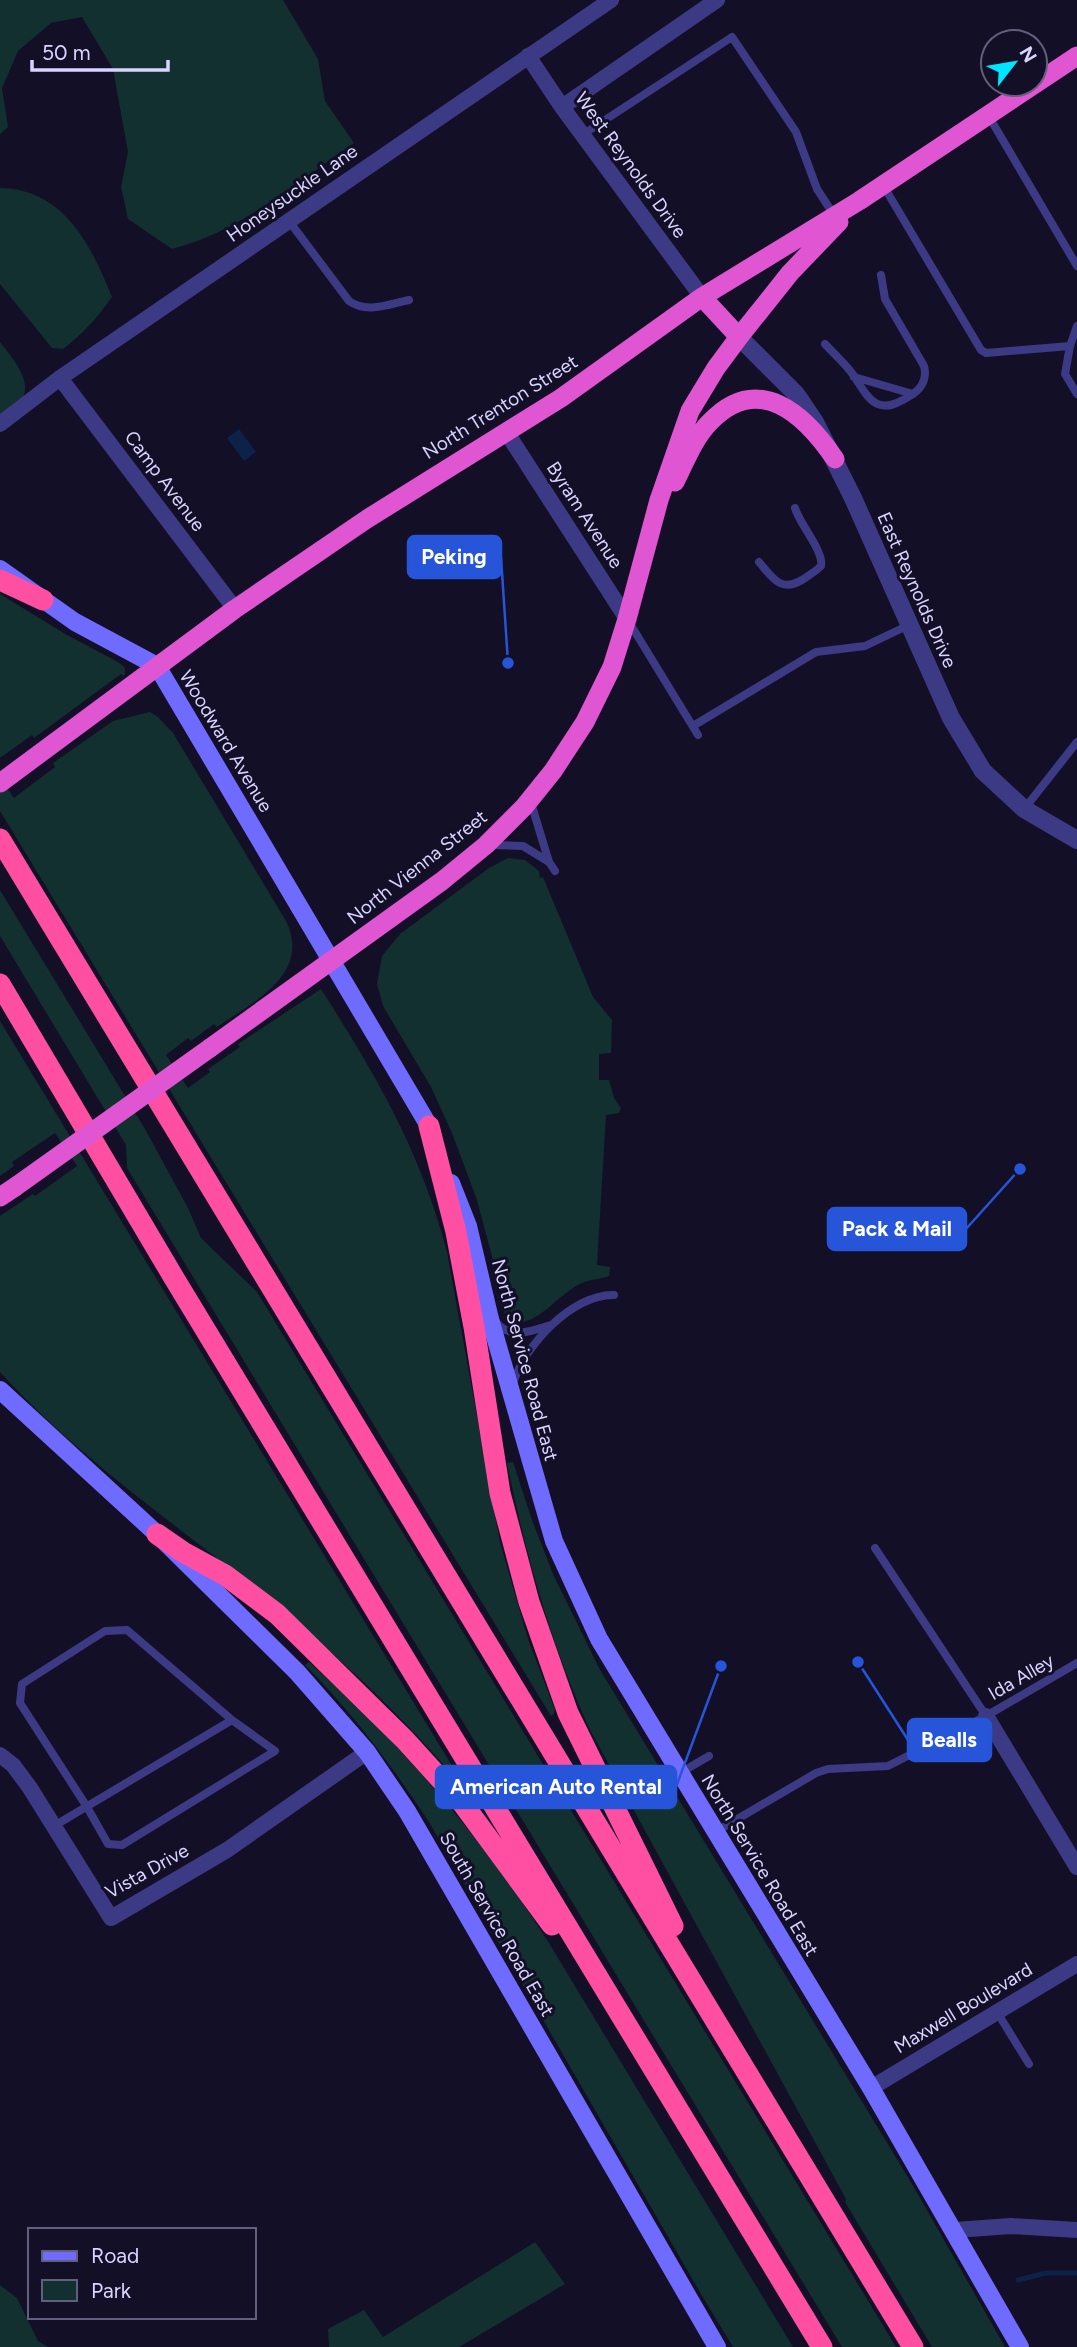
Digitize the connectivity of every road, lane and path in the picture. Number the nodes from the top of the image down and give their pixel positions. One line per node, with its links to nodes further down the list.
1 (611, 0): 3 (street, Honeysuckle Lane)
2 (717, 0): 5 (street)
3 (527, 56): 5 (street, West Reynolds Drive); 11 (street, Honeysuckle Lane)
4 (1077, 57): 6 (highway, North Trenton Street)
5 (562, 107): 7 (street, West Reynolds Drive)
6 (988, 115): 8 (highway, North Trenton Street); 12 (lane)
7 (582, 135): 10 (lane); 14 (street, West Reynolds Drive)
8 (883, 185): 9 (highway, North Trenton Street); 19 (lane)
9 (859, 201): 10 (highway, North Trenton Street); 17 (highway, North Vienna Street)
10 (835, 216): 14 (highway, North Trenton Street)
11 (289, 220): 15 (lane); 21 (street, Honeysuckle Lane)
12 (1077, 266)
13 (881, 275): 22 (lane)
14 (702, 297): 17 (highway); 25 (highway, North Trenton Street)
15 (409, 300)
16 (1077, 326): 19 (lane)
17 (739, 337): 26 (street, East Reynolds Drive); 28 (highway, North Vienna Street)
18 (825, 344): 20 (lane)
19 (1070, 346): 23 (lane)
20 (854, 377): 22 (lane); 22 (lane)
21 (60, 378): 24 (street, Honeysuckle Lane); 33 (street, Camp Avenue)
22 (913, 394)
23 (1077, 394)
24 (0, 424)
25 (507, 433): 33 (highway, North Trenton Street); 34 (street, Byram Avenue)
26 (835, 459): 28 (highway); 35 (street, East Reynolds Drive)
27 (795, 508): 29 (lane)
28 (646, 547): 34 (highway, North Vienna Street)
29 (759, 562)
30 (0, 569): 32 (main road, Woodward Avenue)
31 (0, 580): 32 (highway)
32 (43, 600): 36 (main road, Woodward Avenue)
33 (235, 609): 36 (highway, North Trenton Street)
34 (627, 619): 37 (lane); 41 (highway, North Vienna Street)
35 (910, 625): 37 (lane); 42 (street, East Reynolds Drive)
36 (157, 666): 40 (highway, North Trenton Street); 48 (main road, Woodward Avenue)
37 (693, 726): 38 (lane)
38 (698, 734)
39 (1077, 742): 42 (lane)
40 (0, 783)
41 (530, 800): 45 (highway, North Vienna Street); 46 (lane)
42 (1024, 809): 44 (street, East Reynolds Drive)
43 (0, 839): 73 (highway)
44 (1077, 840)
45 (486, 845): 46 (lane); 48 (highway, North Vienna Street)
46 (549, 862): 47 (lane)
47 (555, 871)
48 (332, 961): 50 (main road, North Service Road East); 51 (highway, North Vienna Street, bridge)
49 (0, 984): 72 (highway)
50 (429, 1126): 53 (main road, North Service Road East); 73 (highway)
51 (7, 1192)
52 (614, 1295): 54 (lane)
53 (488, 1310): 54 (lane); 56 (main road, North Service Road East)
54 (554, 1325): 56 (lane)
55 (0, 1390): 57 (main road, South Service Road East)
56 (511, 1394): 65 (main road, North Service Road East)
57 (156, 1534): 62 (main road, South Service Road East); 72 (highway)
58 (875, 1548): 60 (lane)
59 (1077, 1663): 60 (lane, Ida Alley)
60 (986, 1716): 68 (lane, Ida Alley); 69 (street)
61 (232, 1720): 66 (lane); 66 (lane); 66 (lane)
62 (367, 1752): 67 (street, Vista Drive); 78 (main road, South Service Road East)
63 (0, 1755): 67 (street, Vista Drive)
64 (709, 1756): 65 (lane)
65 (680, 1773): 68 (main road, North Service Road East)
66 (87, 1807): 67 (lane)
67 (54, 1826)
68 (715, 1832): 75 (main road, North Service Road East)
69 (1077, 1867)
70 (1077, 1964): 71 (street, Maxwell Boulevard)
71 (998, 2012): 74 (lane); 75 (street, Maxwell Boulevard)
72 (629, 2029): 79 (highway)
73 (737, 2056): 80 (highway)
74 (1029, 2064)
75 (871, 2088): 76 (main road, North Service Road East)
76 (955, 2230): 77 (street); 81 (main road, North Service Road East)
77 (1077, 2230)
78 (711, 2345)
79 (822, 2347)
80 (914, 2347)
81 (1020, 2347)

